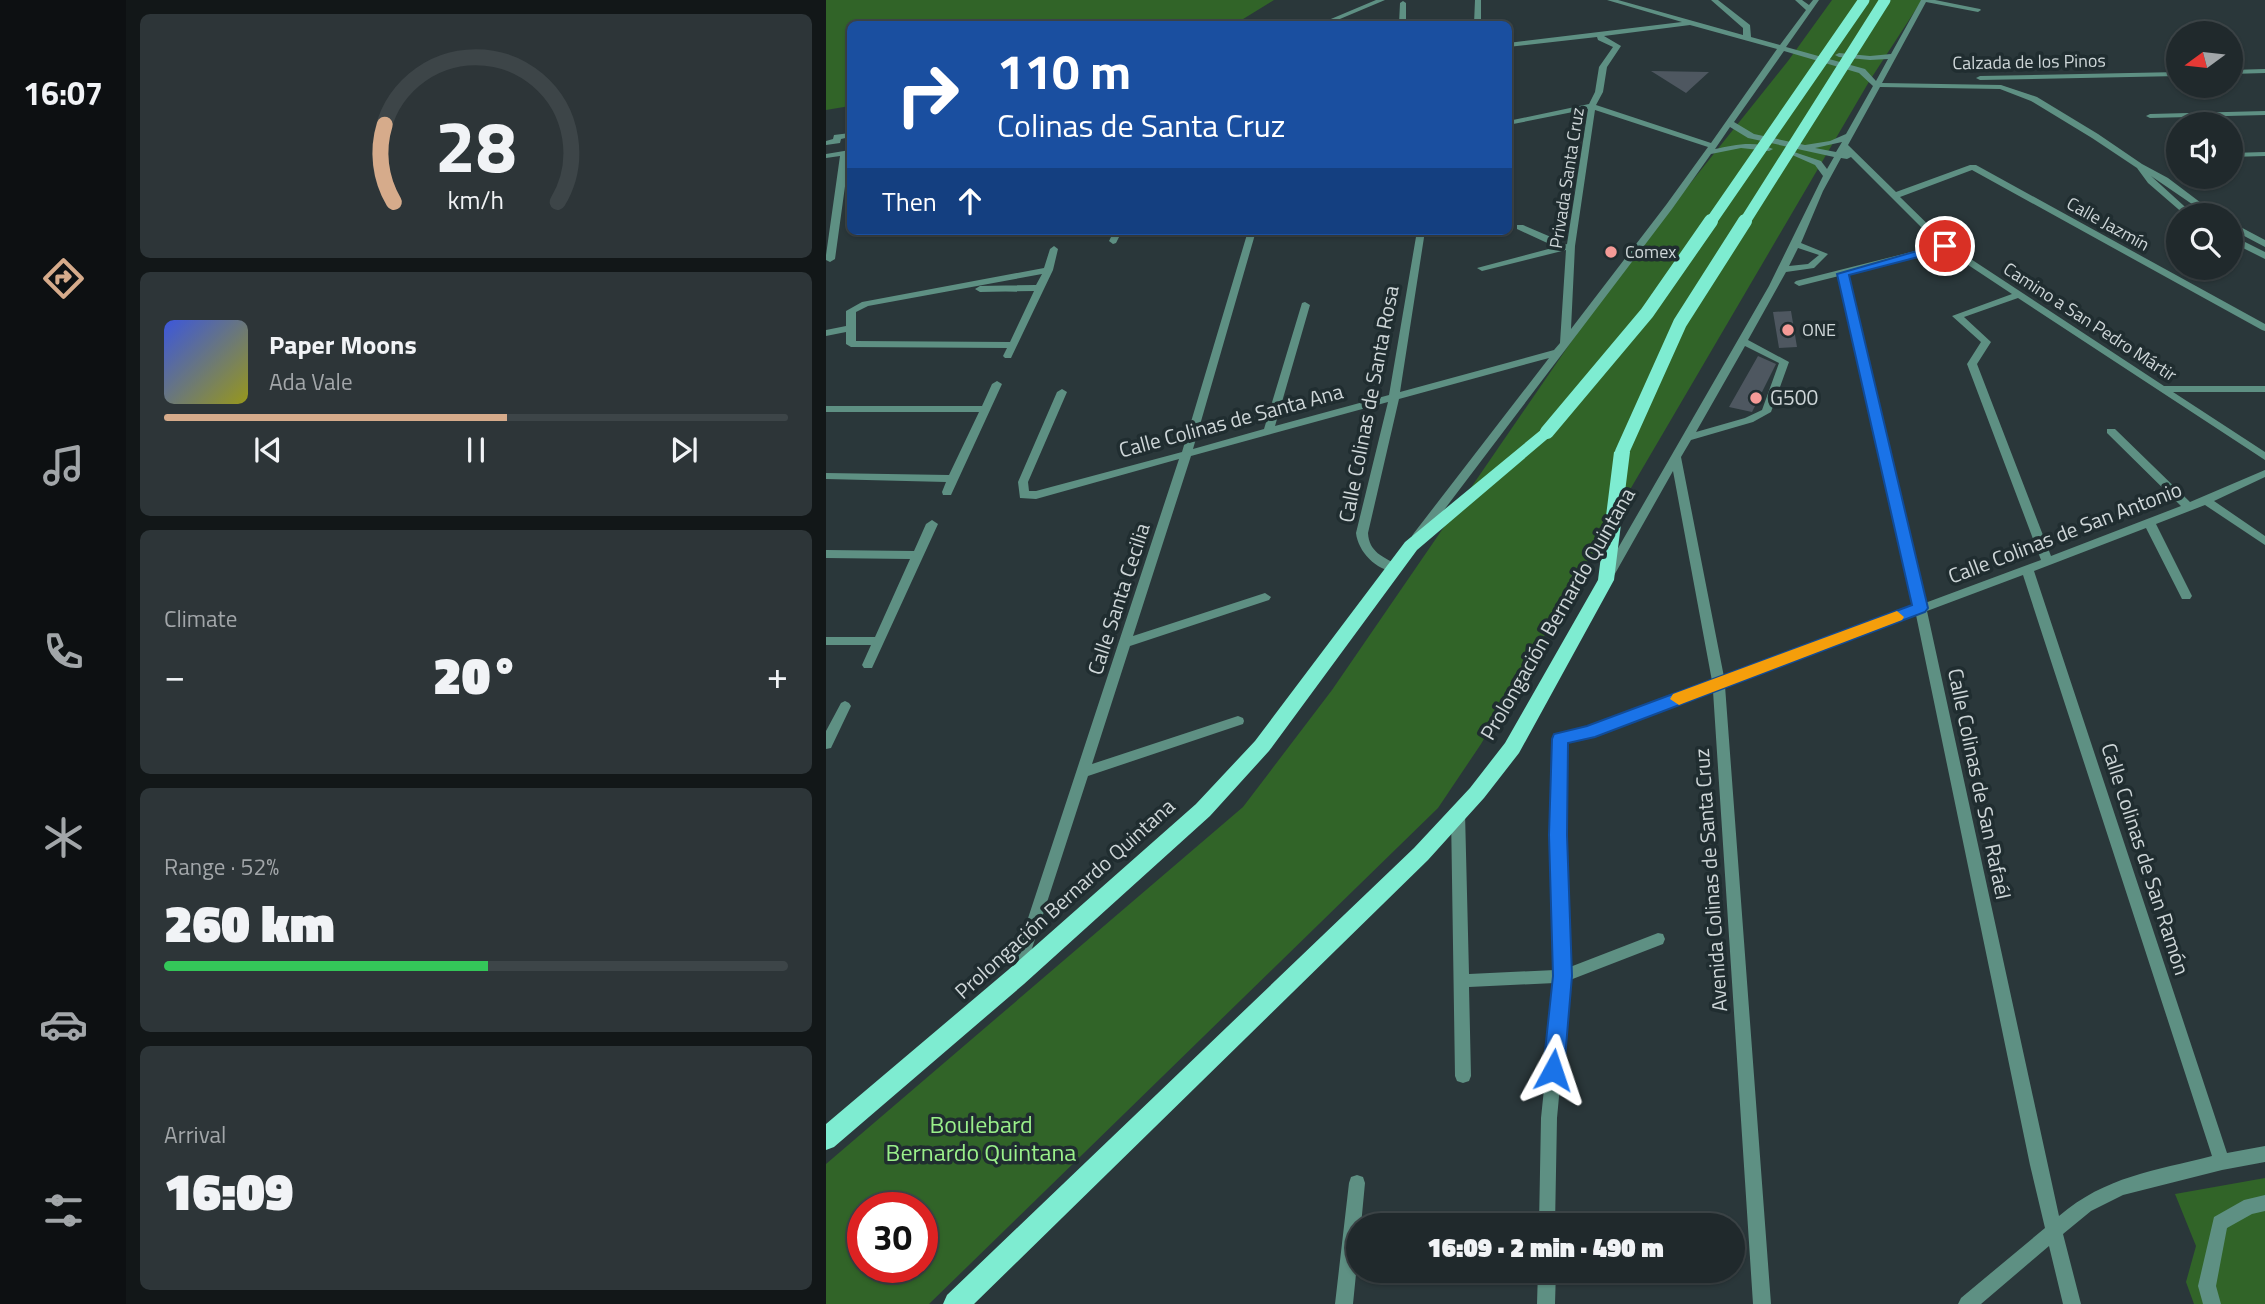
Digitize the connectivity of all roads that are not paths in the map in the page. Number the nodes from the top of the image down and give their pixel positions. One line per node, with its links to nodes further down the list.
1 (1382, 0): 13 (street)
2 (1478, 0): 15 (street)
3 (1610, 0): 16 (street)
4 (1714, 0): 19 (street)
5 (1798, 0): 11 (street)
6 (1816, 0): 11 (street, Prolongación Bernardo Quintana)
7 (1864, 0): 106 (main road, bridge)
8 (1885, 0): 112 (main road, bridge)
9 (1924, 0): 12 (street); 22 (street, Prolongación Bernardo Quintana)
10 (1402, 3): 14 (street)
11 (1809, 9): 18 (street, Prolongación Bernardo Quintana)
12 (1978, 10)
13 (1330, 21)
14 (1402, 21)
15 (1478, 21)
16 (1695, 23): 17 (street); 19 (street)
17 (1599, 33): 20 (street); 29 (street, Privada Santa Cruz)
18 (1789, 38): 21 (street, Prolongación Bernardo Quintana); 22 (street)
19 (1746, 39): 21 (street); 24 (street)
20 (1512, 44)
21 (1784, 46): 23 (street); 24 (street, Prolongación Bernardo Quintana)
22 (1892, 56): 28 (street, Prolongación Bernardo Quintana)
23 (1819, 58): 24 (street); 28 (street)
24 (1775, 59): 33 (street, Prolongación Bernardo Quintana)
25 (2265, 71): 26 (street)
26 (2244, 72)
27 (2166, 74): 28 (street, Calzada de los Pinos)
28 (1877, 83): 35 (street, Prolongación Bernardo Quintana); 47 (street)
29 (1592, 106): 32 (street); 39 (street); 63 (street, Privada Santa Cruz)
30 (2265, 113): 31 (street)
31 (2150, 116)
32 (1512, 122)
33 (1730, 123): 37 (street); 39 (street, Prolongación Bernardo Quintana)
34 (847, 135): 36 (street)
35 (1851, 135): 37 (street); 38 (street, Prolongación Bernardo Quintana)
36 (826, 143)
37 (1788, 146): 44 (street)
38 (1844, 146): 44 (street, Prolongación Bernardo Quintana); 46 (street, Camino a San Pedro Mártir)
39 (1711, 149): 49 (street); 80 (street, Prolongación Bernardo Quintana)
40 (847, 153): 43 (street)
41 (2265, 154): 42 (street)
42 (2243, 155)
43 (826, 156)
44 (1839, 156): 46 (street); 49 (street, Prolongación Bernardo Quintana)
45 (847, 159): 66 (street)
46 (1857, 159): 50 (street, Camino a San Pedro Mártir)
47 (2139, 166): 51 (street); 52 (street)
48 (1973, 167): 50 (street); 77 (street, Calle Jazmín)
49 (1828, 176): 59 (street, Prolongación Bernardo Quintana)
50 (1894, 196): 62 (street, Camino a San Pedro Mártir)
51 (2176, 203)
52 (2196, 203)
53 (1520, 227): 63 (street)
54 (2243, 232): 60 (street)
55 (1116, 235): 58 (street)
56 (1251, 235): 94 (street, Calle Santa Cecilia)
57 (1420, 235): 88 (street, Calle Colinas de Santa Rosa)
58 (1113, 241)
59 (1796, 244): 68 (street, Prolongación Bernardo Quintana); 68 (street)
60 (2265, 244)
61 (2243, 245): 65 (street)
62 (1945, 246): 70 (street); 74 (street, Camino a San Pedro Mártir)
63 (1566, 247): 67 (street); 80 (street, Privada Santa Cruz)
64 (1054, 249): 69 (street)
65 (2265, 257)
66 (830, 259)
67 (1482, 268)
68 (1783, 269): 79 (street, Prolongación Bernardo Quintana)
69 (1048, 270): 72 (street); 73 (street)
70 (1843, 274): 71 (street); 115 (street, Calle Colinas de San Rafaél)
71 (1799, 282)
72 (1039, 288): 73 (street); 81 (street)
73 (946, 289): 76 (street)
74 (2019, 295): 85 (street, Camino a San Pedro Mártir); 109 (street)
75 (1305, 305): 91 (street)
76 (850, 328): 78 (street); 81 (street)
77 (2265, 328)
78 (826, 333)
79 (1744, 341): 93 (street, Prolongación Bernardo Quintana); 93 (street)
80 (1565, 343): 82 (street, Prolongación Bernardo Quintana)
81 (1013, 345): 83 (street)
82 (1556, 353): 88 (street, Calle Colinas de Santa Ana); 106 (street, Prolongación Bernardo Quintana)
83 (1008, 356)
84 (997, 384): 90 (street)
85 (2162, 389): 86 (street); 96 (street, Camino a San Pedro Mártir)
86 (2265, 389)
87 (1062, 392): 94 (street, Calle Colinas de Santa Ana)
88 (1394, 397): 91 (street, Calle Colinas de Santa Ana); 110 (street, Calle Colinas de Santa Rosa)
89 (826, 409): 90 (street)
90 (986, 410): 99 (street)
91 (1269, 430): 94 (street, Calle Colinas de Santa Ana)
92 (2110, 431): 102 (street)
93 (1686, 438): 95 (street, Prolongación Bernardo Quintana)
94 (1187, 452): 118 (street, Calle Santa Cecilia)
95 (1676, 457): 112 (street, Prolongación Bernardo Quintana); 120 (street, Avenida Colinas de Santa Cruz)
96 (2265, 457)
97 (2265, 473): 101 (street, Calle Colinas de San Antonio)
98 (826, 476): 99 (street)
99 (953, 479): 100 (street)
100 (947, 492)
101 (2206, 500): 102 (street, Calle Colinas de San Antonio); 105 (street)
102 (2188, 506): 103 (street, Calle Colinas de San Antonio)
103 (2149, 522): 109 (street, Calle Colinas de San Antonio); 113 (street)
104 (932, 524): 108 (street)
105 (2265, 541)
106 (1411, 546): 110 (main road, Prolongación Bernardo Quintana)
107 (826, 554): 108 (street)
108 (918, 555): 117 (street)
109 (2047, 562): 111 (street, Calle Colinas de San Antonio)
110 (1394, 568): 128 (main road, Prolongación Bernardo Quintana)
111 (2027, 569): 115 (street, Calle Colinas de San Antonio); 133 (street, Calle Colinas de San Ramón)
112 (1606, 580): 125 (main road, Prolongación Bernardo Quintana)
113 (2186, 596)
114 (1265, 597): 118 (street)
115 (1920, 608): 120 (street, Calle Colinas de San Antonio); 137 (street, Calle Colinas de San Rafaél)
116 (826, 641): 117 (street)
117 (878, 641): 119 (street)
118 (1125, 643): 124 (street, Calle Santa Cecilia)
119 (867, 665)
120 (1719, 684): 127 (street, Calle Colinas de San Antonio); 142 (street, Avenida Colinas de Santa Cruz)
121 (845, 706): 123 (street)
122 (1238, 721): 124 (street)
123 (826, 744)
124 (1083, 772): 128 (street, Calle Santa Cecilia)
125 (1458, 813): 129 (street); 139 (main road, Prolongación Bernardo Quintana)
126 (1658, 939): 127 (street)
127 (1563, 976): 129 (street); 136 (street)
128 (1016, 977): 131 (main road, Prolongación Bernardo Quintana)
129 (1462, 981): 130 (street)
130 (1463, 1076)
131 (826, 1139)
132 (2265, 1154): 133 (street)
133 (2222, 1161): 137 (street)
134 (1357, 1183): 140 (street)
135 (2265, 1203): 145 (street)
136 (1548, 1213)
137 (2055, 1230): 143 (street); 144 (street, Calle Colinas de San Rafaél)
138 (1547, 1283): 141 (street)
139 (957, 1304)
140 (1344, 1304)
141 (1546, 1304)
142 (1762, 1304)
143 (1968, 1304)
144 (2072, 1304)
145 (2212, 1304)

